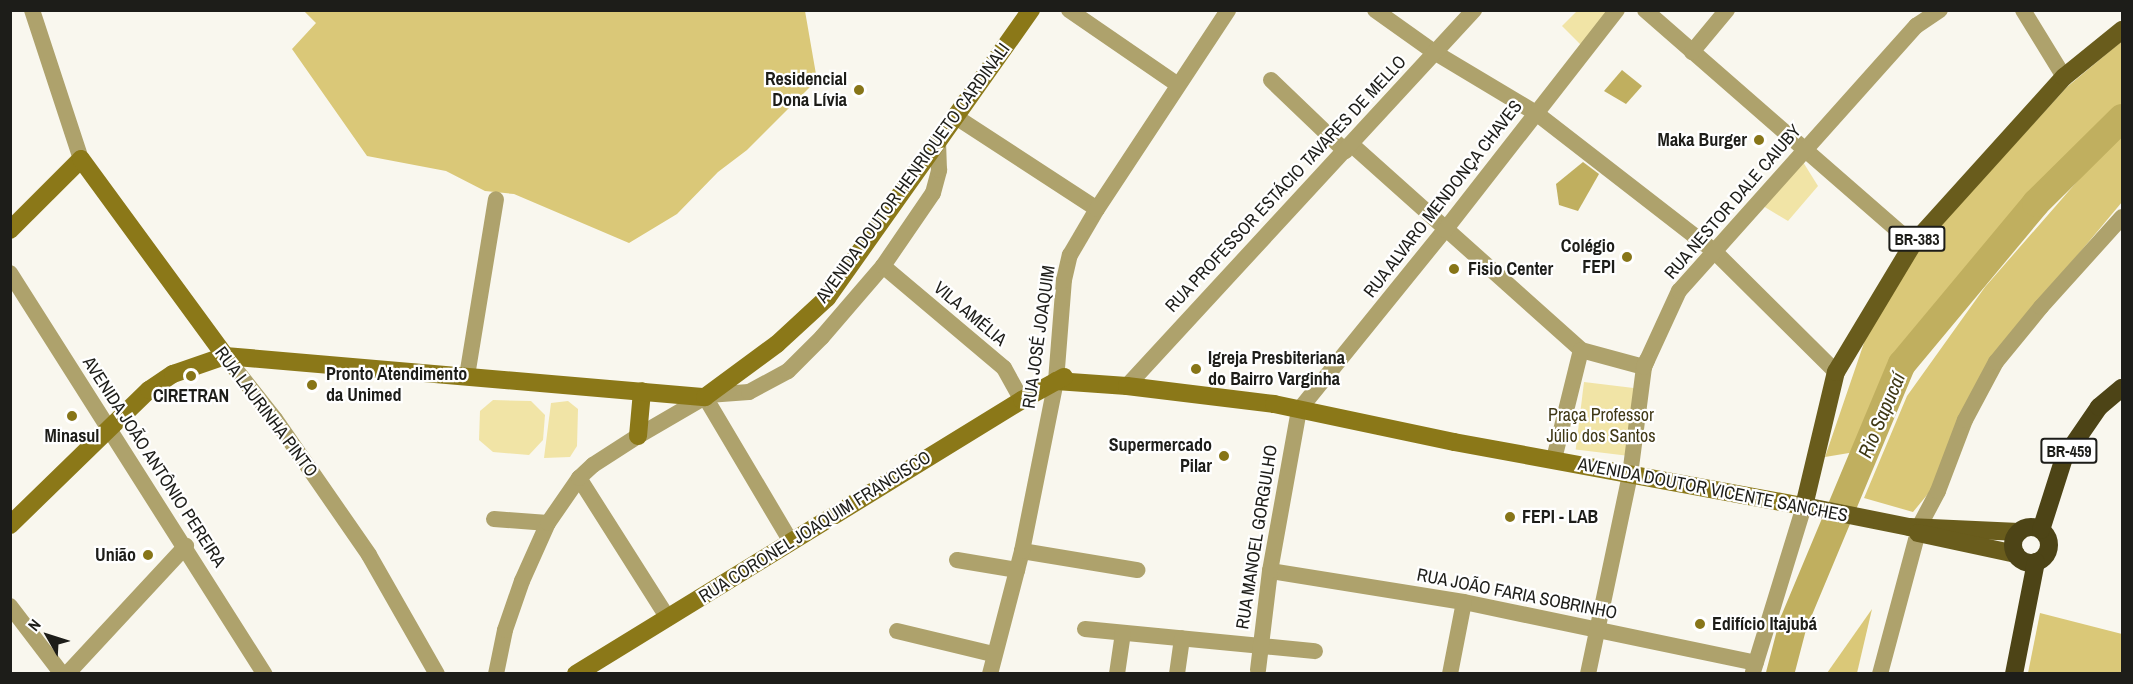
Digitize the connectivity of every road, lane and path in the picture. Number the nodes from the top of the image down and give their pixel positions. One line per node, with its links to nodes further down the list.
1 (32, 10): 23 (street)
2 (1031, 10): 19 (main road, AVENIDA DOUTOR HENRIQUETO CARDINALI)
3 (1069, 10): 17 (street)
4 (1228, 10): 17 (street, RUA JOSÉ JOAQUIM)
5 (1375, 10): 13 (street)
6 (1474, 10): 13 (street, RUA PROFESSOR ESTÁCIO TAVARES DE MELLO)
7 (1617, 10): 18 (street, RUA ALVARO MENDONÇA CHAVES)
8 (1645, 10): 14 (street)
9 (1727, 10): 14 (street)
10 (1940, 10): 22 (street, RUA NESTOR DALE CAIUBY)
11 (2024, 10): 15 (street)
12 (2122, 30): 15 (main road, BR-383)
13 (1434, 52): 18 (street); 21 (street, RUA PROFESSOR ESTÁCIO TAVARES DE MELLO)
14 (1692, 52): 22 (street)
15 (2064, 77): 29 (main road, BR-383)
16 (1271, 80): 21 (street)
17 (1178, 85): 25 (street, RUA JOSÉ JOAQUIM)
18 (1536, 113): 28 (street, RUA ALVARO MENDONÇA CHAVES); 30 (street)
19 (956, 117): 20 (main road, AVENIDA DOUTOR HENRIQUETO CARDINALI); 25 (street)
20 (938, 143): 31 (street); 42 (main road, AVENIDA DOUTOR HENRIQUETO CARDINALI)
21 (1348, 147): 28 (street); 39 (street, RUA PROFESSOR ESTÁCIO TAVARES DE MELLO)
22 (1804, 150): 29 (street); 30 (street, RUA NESTOR DALE CAIUBY)
23 (81, 159): 27 (main road); 34 (main road, RUA LAURINHA PINTO)
24 (496, 199): 37 (street)
25 (1097, 210): 38 (street, RUA JOSÉ JOAQUIM)
26 (2122, 217): 54 (street)
27 (10, 230)
28 (1445, 230): 33 (street); 44 (street, RUA ALVARO MENDONÇA CHAVES)
29 (1913, 244): 36 (main road, BR-383)
30 (1714, 251): 35 (street, RUA NESTOR DALE CAIUBY); 36 (street)
31 (884, 266): 42 (street); 43 (street, VILA AMÉLIA)
32 (10, 273): 45 (street, AVENIDA JOÃO ANTÔNIO PEREIRA)
33 (1581, 350): 35 (street); 47 (street)
34 (225, 356): 37 (main road); 45 (main road); 81 (street, RUA LAURINHA PINTO)
35 (1644, 367): 48 (street, RUA NESTOR DALE CAIUBY)
36 (1836, 372): 50 (main road, BR-383)
37 (467, 376): 41 (main road)
38 (1056, 381): 39 (main road, AVENIDA DOUTOR VICENTE SANCHES); 43 (main road, RUA CORONEL JOAQUIM FRANCISCO); 59 (street, RUA JOSÉ JOAQUIM)
39 (1127, 386): 44 (main road, AVENIDA DOUTOR VICENTE SANCHES)
40 (2122, 388): 55 (highway, BR-459)
41 (642, 391): 42 (main road); 46 (main road)
42 (707, 396): 46 (street); 57 (street)
43 (1022, 400): 57 (main road, RUA CORONEL JOAQUIM FRANCISCO)
44 (1299, 410): 47 (main road, AVENIDA DOUTOR VICENTE SANCHES); 65 (street, RUA MANOEL GORGULHO)
45 (108, 428): 53 (main road); 58 (street, AVENIDA JOÃO ANTÔNIO PEREIRA)
46 (638, 436): 49 (street)
47 (1554, 459): 48 (main road, AVENIDA DOUTOR VICENTE SANCHES)
48 (1630, 475): 50 (main road, AVENIDA DOUTOR VICENTE SANCHES); 70 (street, RUA NESTOR DALE CAIUBY)
49 (579, 478): 52 (street); 68 (street)
50 (1808, 507): 54 (main road, AVENIDA DOUTOR VICENTE SANCHES); 77 (street)
51 (494, 519): 52 (street)
52 (548, 523): 82 (street)
53 (10, 525)
54 (1916, 529): 56 (main road, AVENIDA DOUTOR VICENTE SANCHES); 60 (main road, AVENIDA DOUTOR VICENTE SANCHES); 89 (street)
55 (2041, 530): 56 (highway); 62 (highway)
56 (2019, 532): 60 (highway)
57 (790, 540): 68 (main road, RUA CORONEL JOAQUIM FRANCISCO)
58 (186, 546): 79 (street); 80 (street, AVENIDA JOÃO ANTÔNIO PEREIRA)
59 (1022, 551): 63 (street, RUA JOSÉ JOAQUIM); 64 (street)
60 (2016, 554): 62 (highway)
61 (957, 560): 63 (street)
62 (2036, 562): 90 (highway)
63 (1017, 570): 76 (street, RUA JOSÉ JOAQUIM)
64 (1137, 570)
65 (1270, 571): 66 (street, RUA JOÃO FARIA SOBRINHO); 74 (street, RUA MANOEL GORGULHO)
66 (1464, 602): 70 (street, RUA JOÃO FARIA SOBRINHO); 87 (street)
67 (10, 606): 79 (street)
68 (668, 618): 83 (main road, RUA CORONEL JOAQUIM FRANCISCO)
69 (1085, 629): 72 (street)
70 (1596, 629): 77 (street, RUA JOÃO FARIA SOBRINHO); 88 (street, RUA NESTOR DALE CAIUBY)
71 (897, 631): 76 (street)
72 (1123, 633): 73 (street); 85 (street)
73 (1182, 638): 74 (street); 86 (street)
74 (1260, 646): 75 (street); 78 (street, RUA MANOEL GORGULHO)
75 (1315, 651)
76 (993, 654): 84 (street, RUA JOSÉ JOAQUIM)
77 (1754, 668)
78 (1258, 670)
79 (64, 674)
80 (264, 674)
81 (437, 674)
82 (496, 674)
83 (576, 674)
84 (990, 674)
85 (1117, 674)
86 (1177, 674)
87 (1450, 674)
88 (1588, 674)
89 (1880, 674)
90 (2014, 674)

